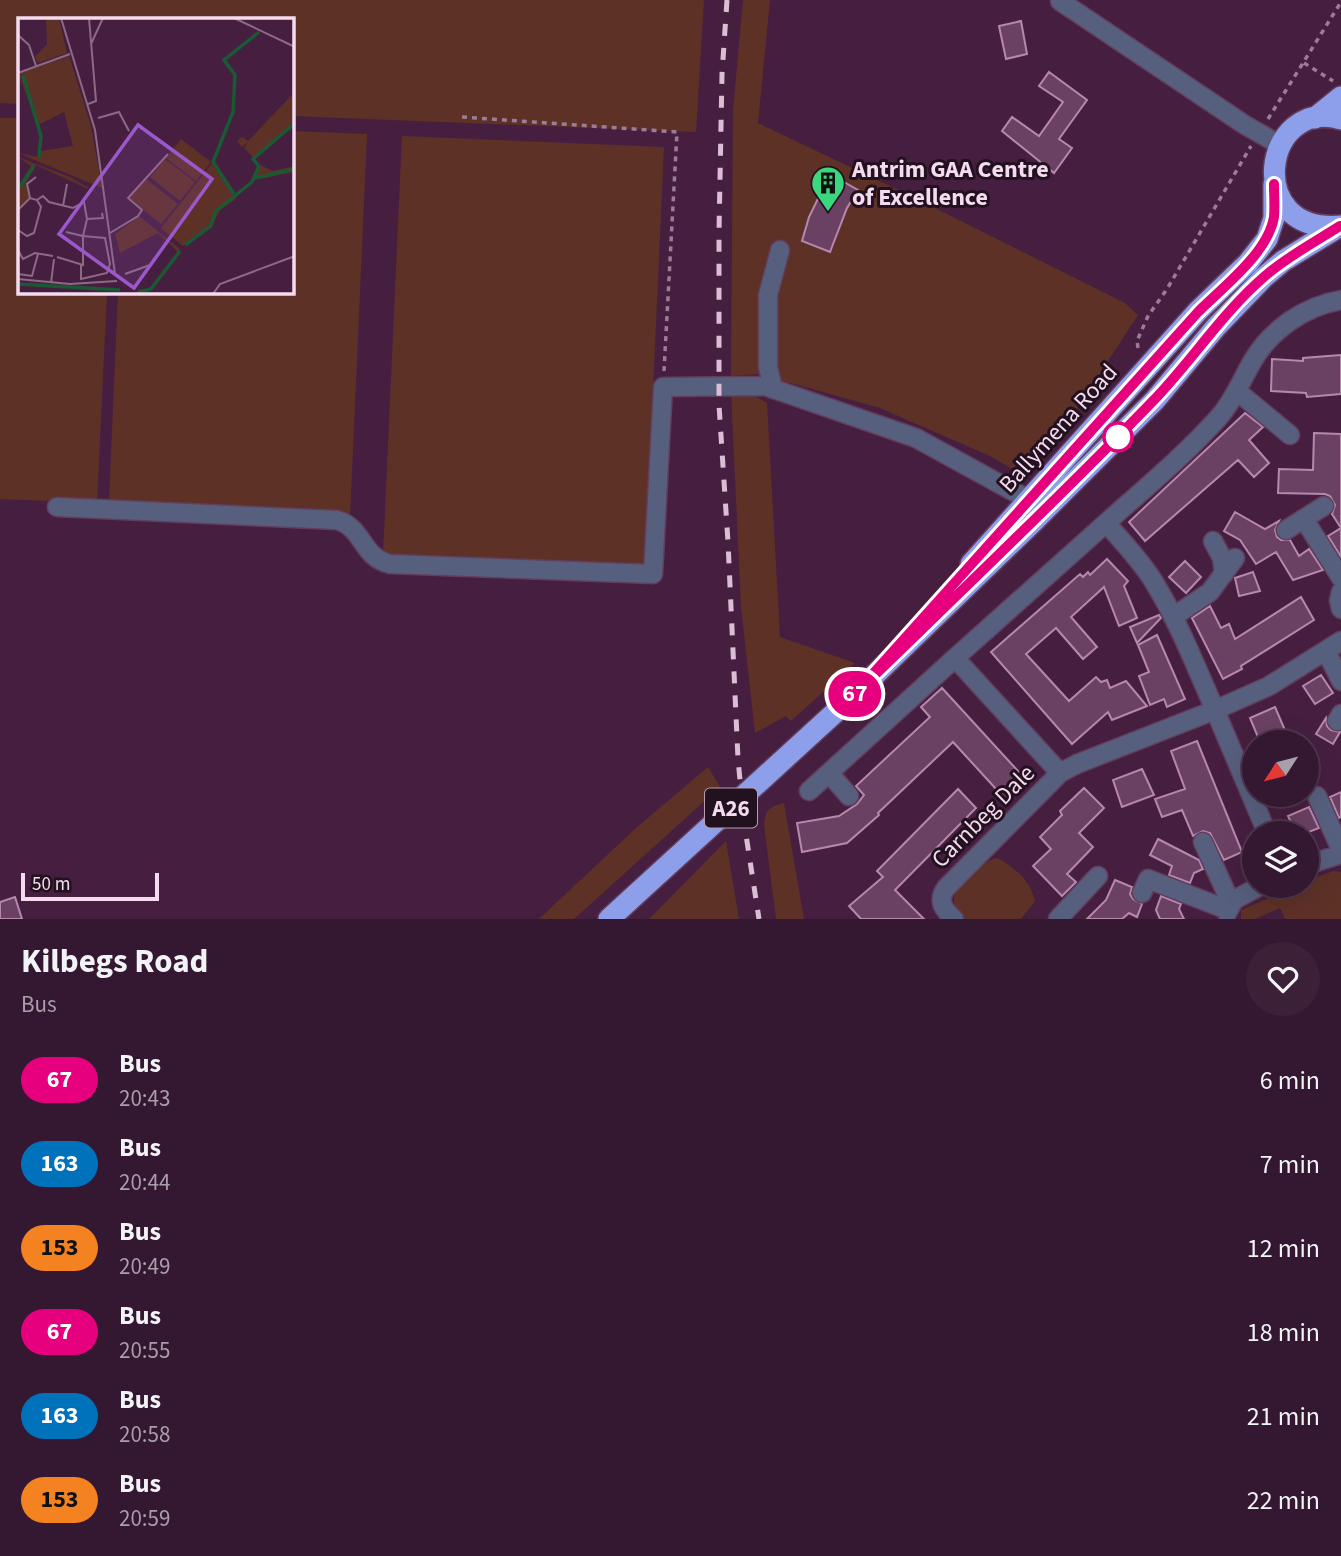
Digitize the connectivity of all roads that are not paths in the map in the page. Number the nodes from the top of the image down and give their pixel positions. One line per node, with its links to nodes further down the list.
1 (1060, 1): 5 (street)
2 (1341, 97): 3 (highway)
3 (1315, 118): 4 (highway); 5 (highway)
4 (1341, 119)
5 (1279, 145): 6 (highway, A26)
6 (1274, 184): 7 (highway, A26); 14 (highway, Ballymena Road / A26)
7 (1341, 226): 14 (highway, Ballymena Road / A26)
8 (780, 250): 10 (street)
9 (1341, 300): 11 (street)
10 (773, 389): 14 (street); 15 (street)
11 (1238, 392): 12 (street); 17 (street)
12 (1290, 435)
13 (1324, 506): 16 (street)
14 (1034, 508): 43 (highway, Ballymena Road / A26)
15 (61, 513)
16 (1304, 519): 18 (street); 22 (street)
17 (1106, 523): 25 (street); 27 (street)
18 (1286, 530)
19 (1213, 541): 21 (street)
20 (1235, 558): 21 (street)
21 (1224, 574): 25 (street)
22 (1341, 578)
23 (1341, 592): 24 (street)
24 (1341, 609)
25 (1173, 617): 29 (street)
26 (1334, 646): 28 (street); 29 (street)
27 (955, 658): 30 (street); 31 (street, Carnbeg Dale)
28 (1341, 681)
29 (1215, 710): 31 (street); 35 (street)
30 (829, 773): 32 (street); 33 (street)
31 (1060, 774): 44 (street, Carnbeg Dale)
32 (809, 791)
33 (849, 796)
34 (1320, 803): 37 (street)
35 (1262, 821)
36 (1203, 842): 42 (street)
37 (1341, 852): 38 (street)
38 (1319, 860)
39 (1097, 876): 45 (street)
40 (1148, 878): 42 (street)
41 (1242, 894): 42 (street)
42 (1227, 913)
43 (609, 919)
44 (954, 919)
45 (1058, 919)

